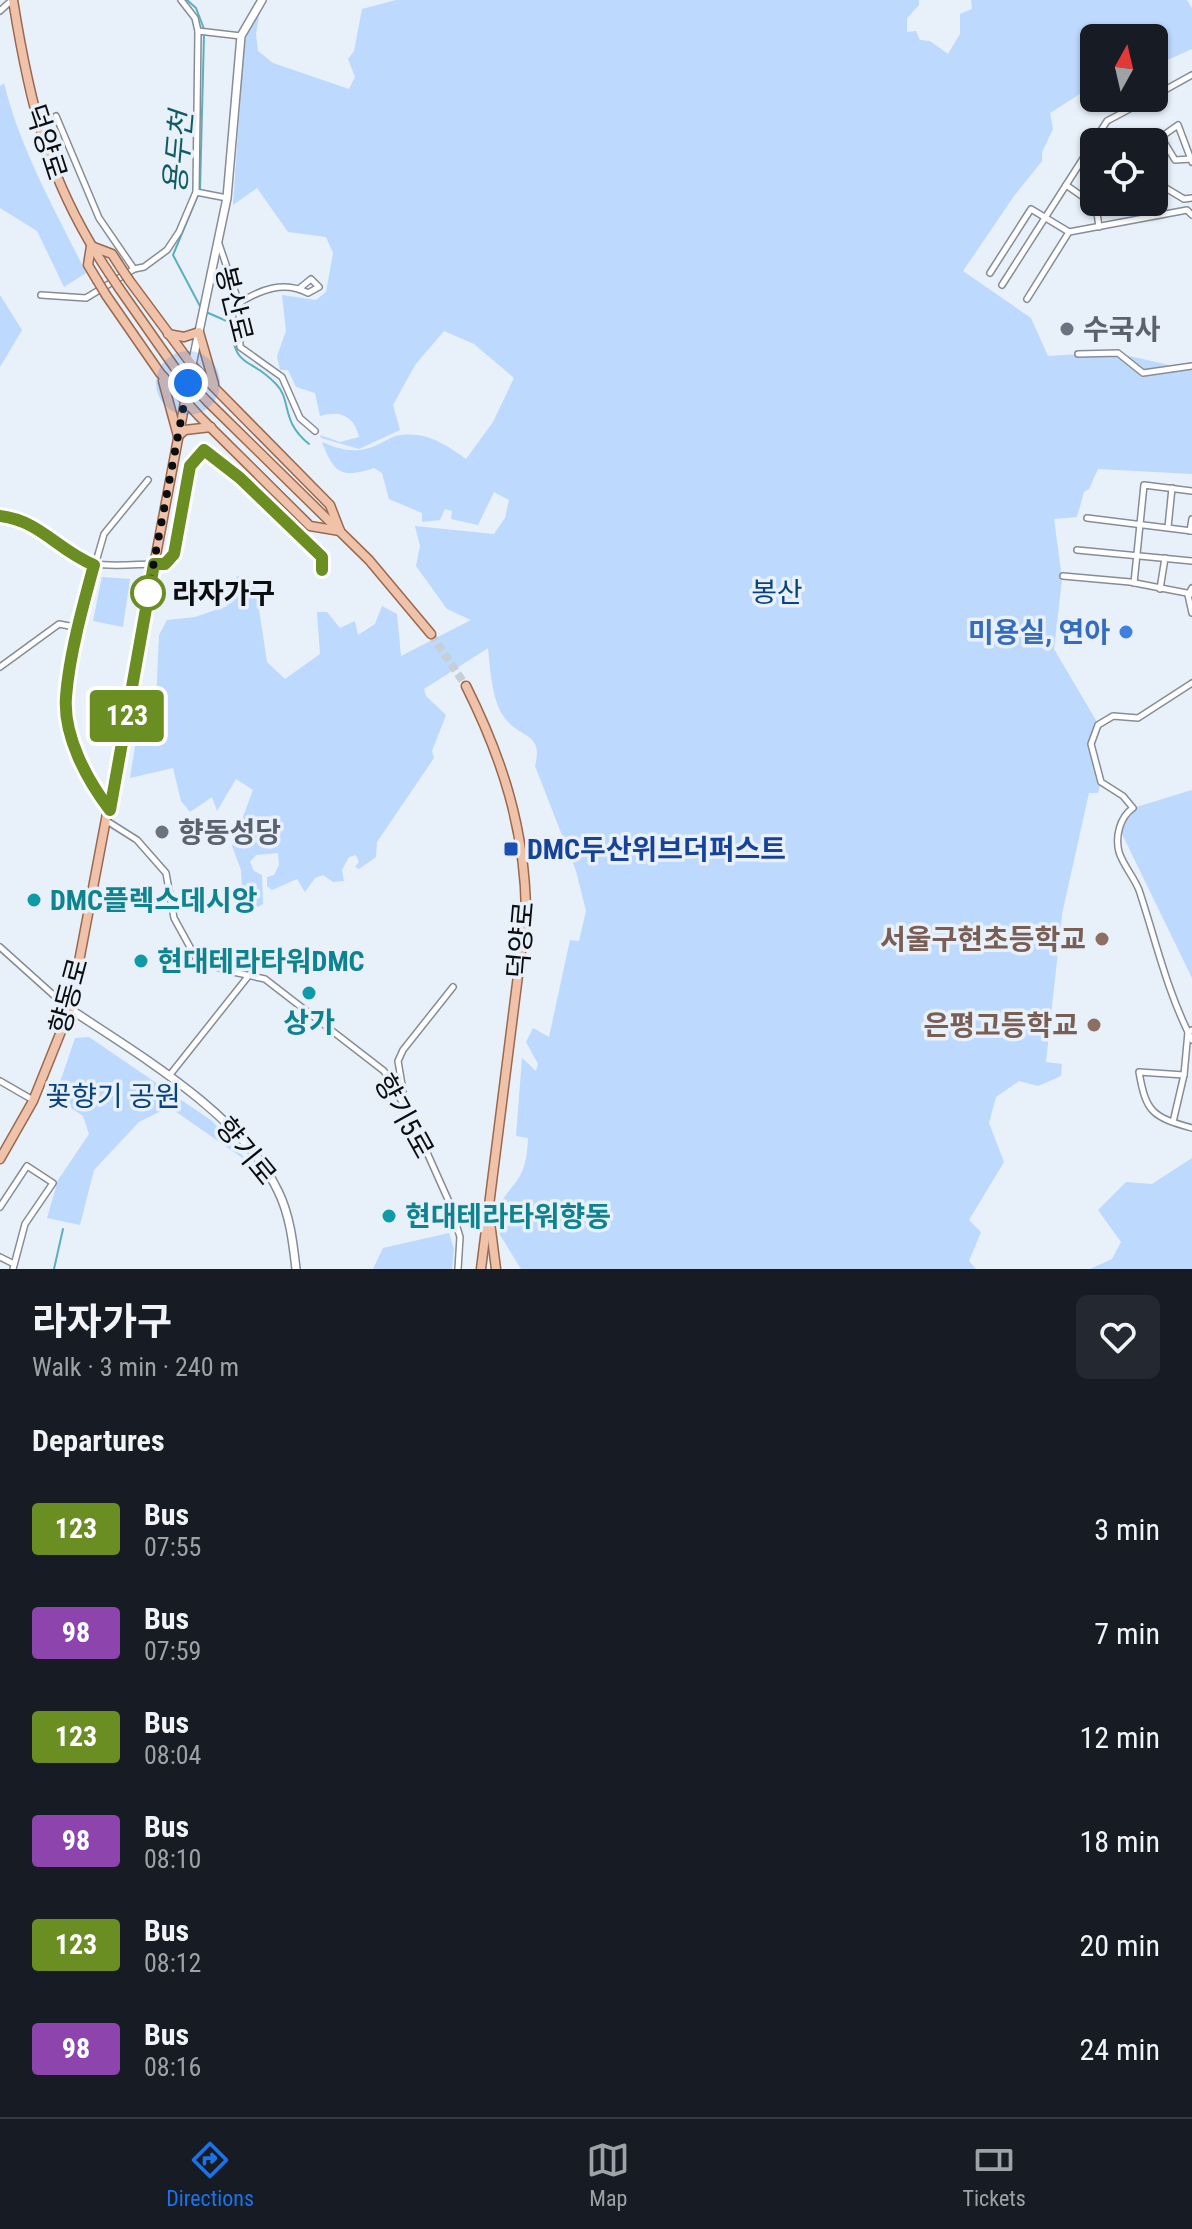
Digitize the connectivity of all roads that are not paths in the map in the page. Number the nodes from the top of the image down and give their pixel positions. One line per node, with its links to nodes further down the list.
1 (12, 0): 4 (street); 22 (main road, 덕양로)
2 (262, 0): 6 (main road, 봉산로)
3 (184, 1): 5 (street)
4 (0, 11)
5 (198, 31): 6 (street); 14 (street)
6 (241, 36): 15 (main road, 봉산로)
7 (1192, 75): 8 (street)
8 (1168, 88)
9 (1124, 112): 12 (street)
10 (56, 116): 23 (street)
11 (1192, 160): 11 (street)
12 (1066, 185): 18 (street); 19 (street)
13 (1168, 189): 16 (street)
14 (196, 192): 15 (street); 23 (street)
15 (227, 198): 21 (main road, 봉산로)
16 (1192, 198)
17 (1192, 215): 19 (street)
18 (1045, 217): 20 (street); 24 (street); 25 (street)
19 (1099, 227): 20 (street)
20 (1069, 232): 28 (street)
21 (219, 243): 29 (street, 봉산로); 30 (main road, 봉산로)
22 (91, 246): 31 (main road, bridge); 35 (main road, bridge); 49 (main road, 덕양로, bridge)
23 (134, 269): 27 (street)
24 (990, 273)
25 (1002, 285)
26 (300, 288): 29 (street)
27 (41, 295)
28 (1027, 299)
29 (239, 303): 39 (street, 봉산로)
30 (199, 332): 31 (main road); 33 (main road, 봉산로); 36 (main road)
31 (168, 334): 33 (main road)
32 (1078, 354): 34 (street)
33 (192, 365): 36 (main road); 37 (main road, 봉산로)
34 (1192, 366)
35 (160, 373): 37 (main road); 40 (main road)
36 (220, 394): 49 (main road)
37 (185, 401): 38 (main road); 40 (main road, 봉산로)
38 (211, 427): 40 (main road); 49 (main road)
39 (315, 431)
40 (178, 436): 55 (main road, 봉산로)
41 (148, 480): 56 (street)
42 (1172, 488): 43 (street); 47 (street); 48 (street)
43 (1192, 491)
44 (0, 516): 56 (street)
45 (1087, 518): 47 (street)
46 (1192, 519): 50 (street)
47 (1141, 524): 48 (street); 52 (street)
48 (1168, 527): 50 (street)
49 (340, 531): 64 (main road)
50 (1191, 531)
51 (1077, 550): 52 (street)
52 (1139, 555): 53 (street); 59 (street)
53 (1165, 558): 54 (street); 60 (street)
54 (1192, 561)
55 (154, 564): 56 (street); 57 (street); 68 (main road, 봉산로)
56 (94, 565): 63 (street)
57 (322, 570)
58 (1063, 576): 59 (street)
59 (1134, 583): 60 (street)
60 (1160, 589): 61 (street)
61 (1191, 592): 62 (street)
62 (1192, 613)
63 (80, 628): 65 (street); 68 (street)
64 (431, 634)
65 (0, 667)
66 (1192, 683): 74 (street)
67 (466, 686): 84 (main road, 덕양로)
68 (110, 810): 69 (main road, 봉산로)
69 (107, 821): 71 (street, 향기5로); 73 (main road, 향동로)
70 (0, 947): 73 (street)
71 (250, 974): 77 (street); 79 (street, 향기5로)
72 (453, 987): 79 (street)
73 (70, 1009): 77 (main road, 향기로); 80 (main road, 향동로)
74 (1190, 1031): 75 (street); 76 (street)
75 (1192, 1040)
76 (1184, 1075): 81 (street); 81 (street)
77 (169, 1076): 88 (main road, 향기로)
78 (0, 1081): 80 (street)
79 (401, 1093): 89 (street, 향기5로)
80 (33, 1101): 83 (main road, 향동로)
81 (1173, 1122): 82 (street)
82 (1192, 1128)
83 (0, 1159)
84 (488, 1203): 90 (main road, 덕양로); 91 (main road, 덕양로)
85 (0, 1207): 87 (street)
86 (0, 1257): 87 (street)
87 (14, 1267)
88 (296, 1269)
89 (458, 1269)
90 (481, 1269)
91 (496, 1269)

